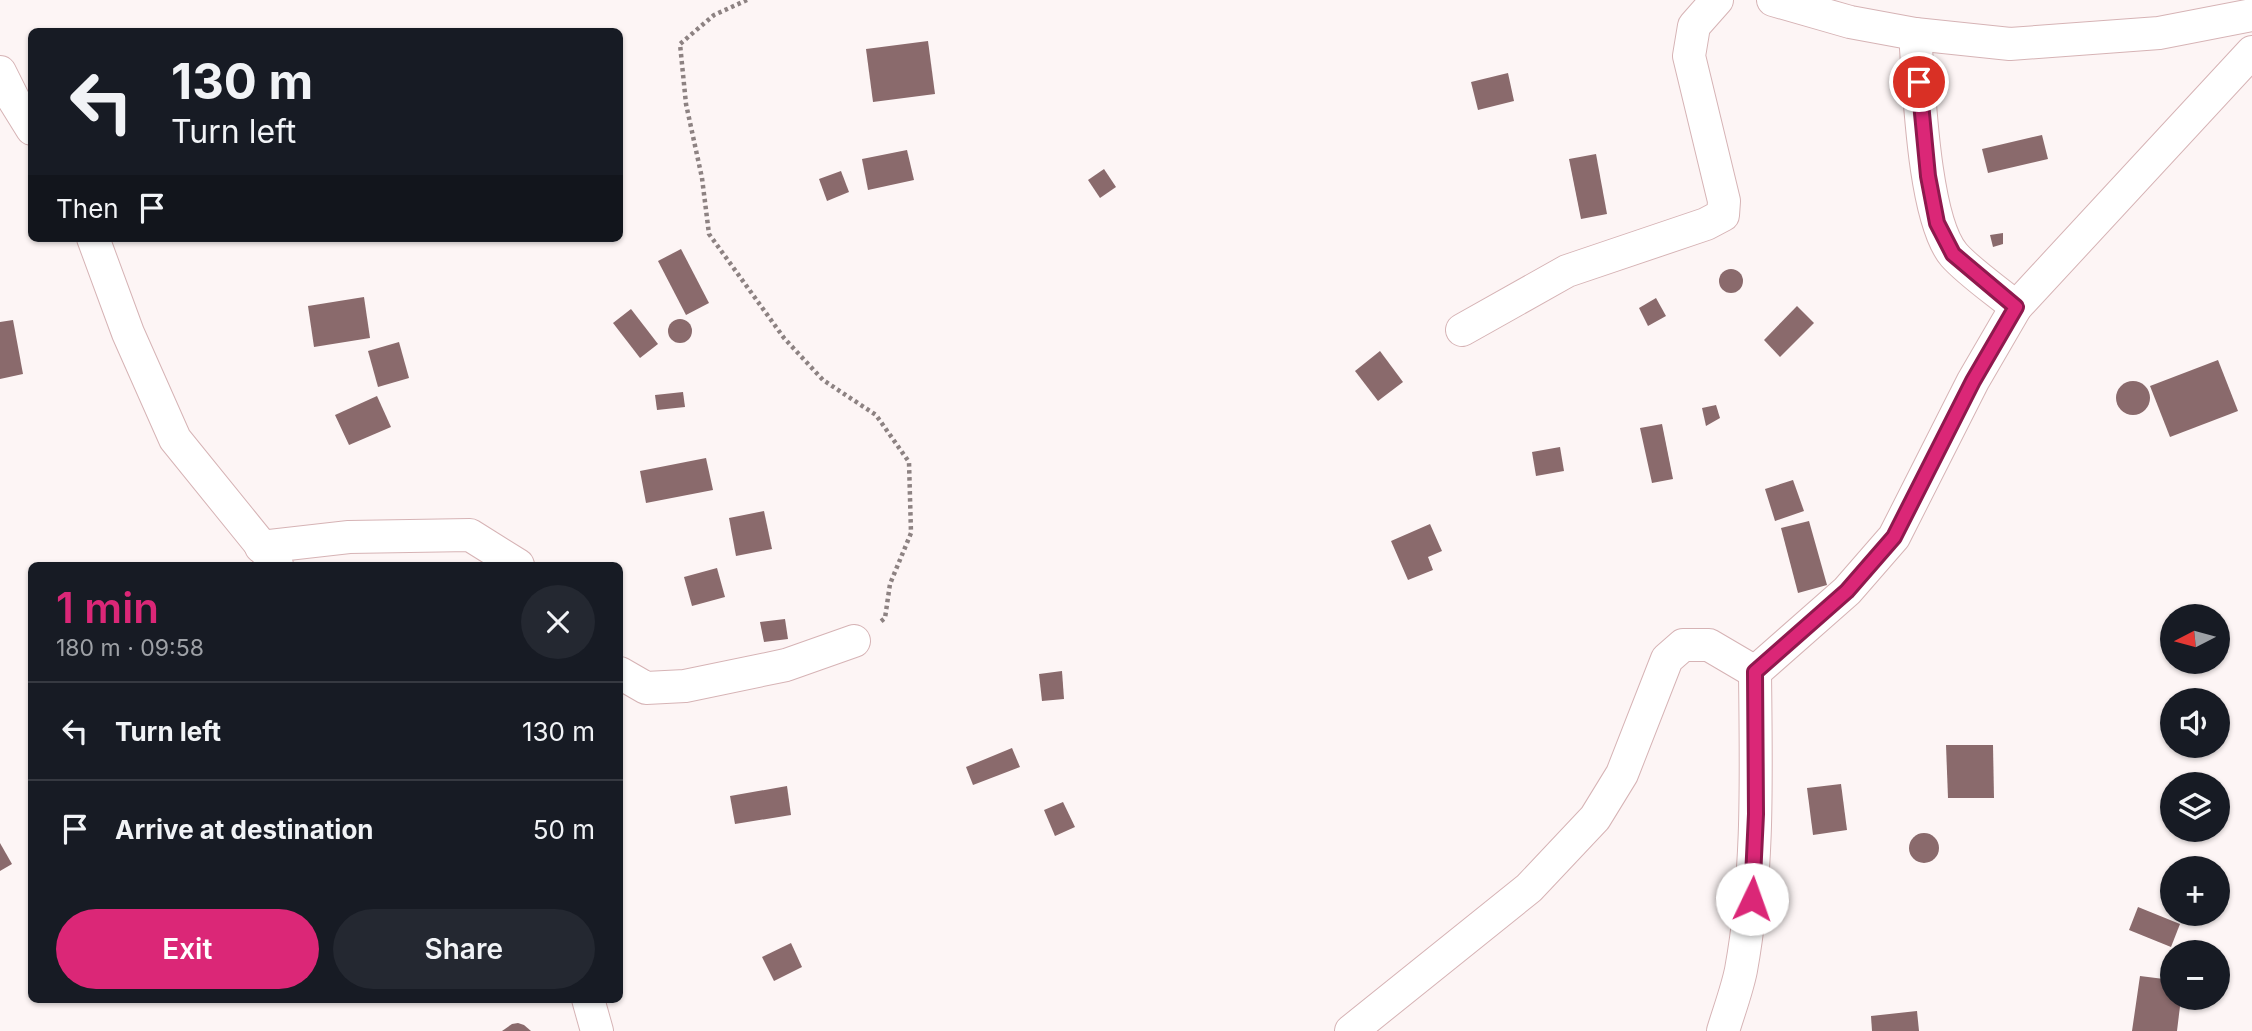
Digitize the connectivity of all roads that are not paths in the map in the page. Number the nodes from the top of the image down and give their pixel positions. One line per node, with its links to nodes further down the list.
1 (1717, 0): 10 (street)
2 (1773, 0): 4 (street)
3 (2252, 15): 4 (street)
4 (1914, 34): 9 (street)
5 (2252, 52): 9 (street)
6 (0, 72): 7 (street)
7 (28, 123)
8 (94, 242): 11 (street)
9 (2016, 307): 14 (street)
10 (1462, 330)
11 (269, 556): 12 (street)
12 (513, 562)
13 (853, 641): 15 (street)
14 (1755, 672): 18 (street); 19 (street)
15 (623, 675)
16 (588, 1003): 17 (street)
17 (597, 1031)
18 (1351, 1031)
19 (1723, 1031)

